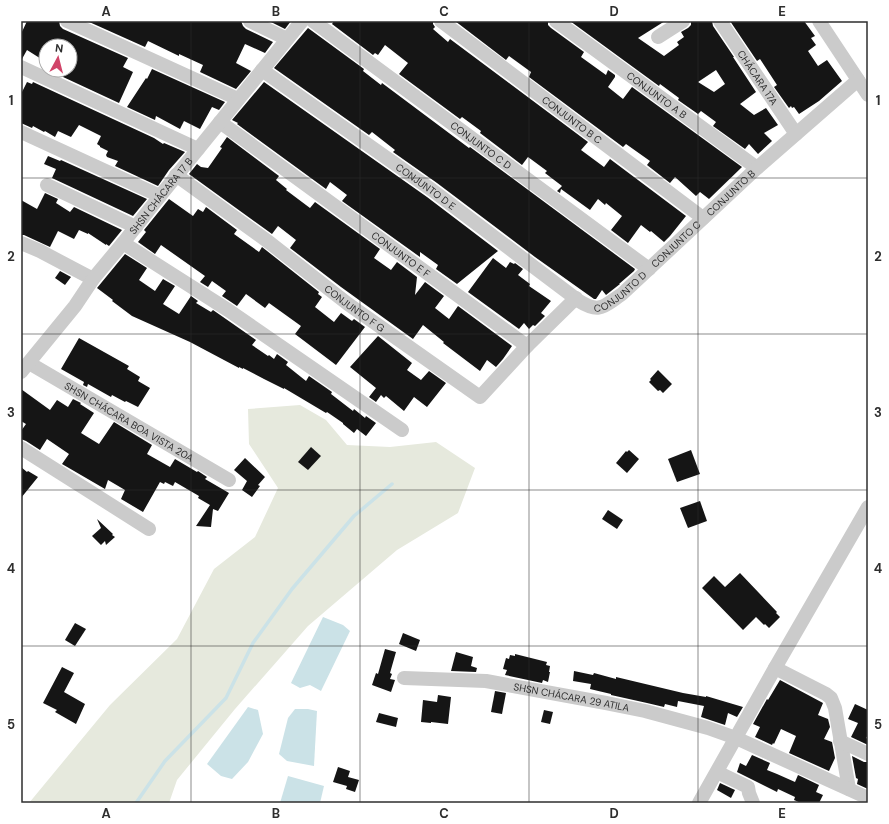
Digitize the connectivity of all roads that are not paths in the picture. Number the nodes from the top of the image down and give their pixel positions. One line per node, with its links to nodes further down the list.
1 (67, 21): 16 (street)
2 (250, 21): 11 (street)
3 (302, 21): 11 (street, SHSN CHÁCARA 17 B)
4 (313, 21): 29 (street, CONJUNTO C D)
5 (441, 21): 25 (street, CONJUNTO B C)
6 (556, 21): 21 (street, CONJUNTO A B)
7 (683, 21): 10 (street)
8 (720, 21): 19 (street, CHÁCARA 17A)
9 (819, 21): 14 (street)
10 (658, 37)
11 (287, 39): 13 (street, SHSN CHÁCARA 17 B)
12 (21, 67): 20 (street)
13 (262, 70): 16 (street, SHSN CHÁCARA 17 B); 31 (street, CONJUNTO D E)
14 (858, 80): 15 (street); 19 (street, CONJUNTO B)
15 (868, 95)
16 (238, 99): 17 (street, SHSN CHÁCARA 17 B)
17 (220, 122): 20 (street, SHSN CHÁCARA 17 B); 33 (street, CONJUNTO E F)
18 (21, 132): 24 (street)
19 (796, 134): 21 (street, CONJUNTO B)
20 (198, 149): 22 (street, SHSN CHÁCARA 17 B)
21 (757, 168): 25 (street, CONJUNTO B)
22 (176, 175): 24 (street, SHSN CHÁCARA 17 B); 33 (street, CONJUNTO F G)
23 (47, 185): 26 (street)
24 (160, 196): 26 (street, SHSN CHÁCARA 17 B)
25 (703, 218): 29 (street, CONJUNTO C)
26 (136, 227): 28 (street, SHSN CHÁCARA 17 B)
27 (21, 243): 30 (street)
28 (123, 243): 30 (street, SHSN CHÁCARA 17 B); 35 (street)
29 (649, 269): 32 (street, CONJUNTO D)
30 (94, 279): 34 (street, SHSN CHÁCARA 17 B)
31 (576, 298): 32 (street, CONJUNTO D E); 33 (street)
32 (588, 306)
33 (527, 346)
34 (25, 368): 37 (street, SHSN CHÁCARA BOA VISTA 20A)
35 (402, 430)
36 (21, 448): 39 (street)
37 (229, 480)
38 (868, 507): 40 (street)
39 (149, 528)
40 (775, 668): 42 (street); 43 (street)
41 (404, 678): 42 (street, SHSN CHÁCARA 29 ATILA)
42 (736, 738): 45 (street); 46 (street, SHSN CHÁCARA 29 ATILA)
43 (840, 741): 44 (street); 46 (street)
44 (868, 754)
45 (717, 772): 48 (street); 49 (street)
46 (849, 789): 47 (street, SHSN CHÁCARA 29 ATILA)
47 (868, 798)
48 (699, 803)
49 (753, 803)

